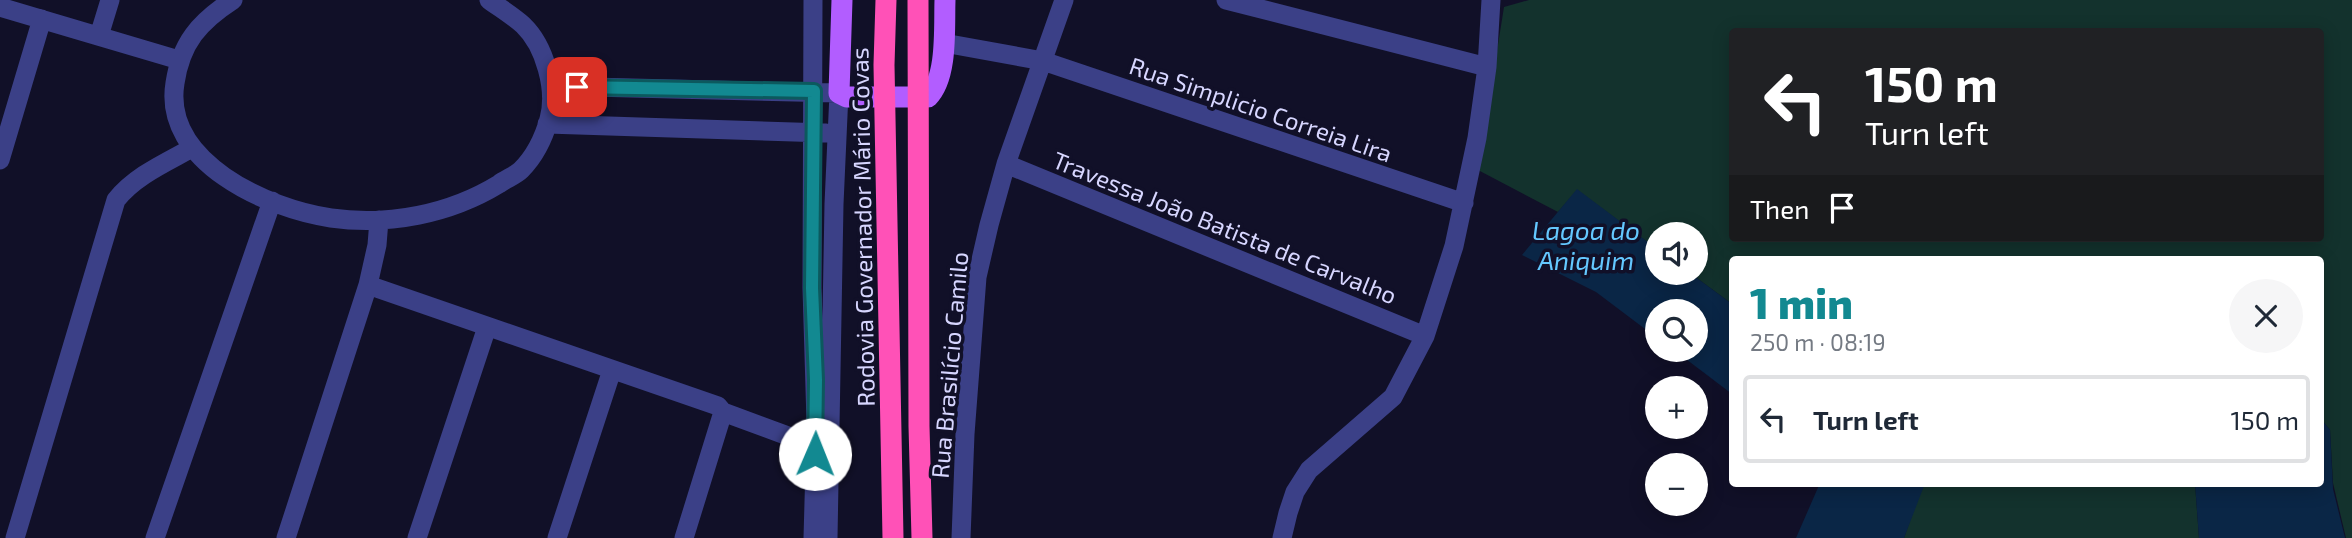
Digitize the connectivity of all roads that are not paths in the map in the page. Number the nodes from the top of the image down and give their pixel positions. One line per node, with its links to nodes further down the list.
1 (110, 0): 14 (street)
2 (233, 0): 16 (street)
3 (489, 0): 19 (street)
4 (813, 0): 20 (street)
5 (842, 0): 21 (main road)
6 (886, 0): 45 (highway, Rodovia Governador Mário Covas, bridge)
7 (918, 0): 46 (highway, bridge)
8 (945, 0): 15 (main road)
9 (1064, 0): 17 (street, Rua Brasilício Camilo)
10 (1226, 0): 18 (street)
11 (1491, 0): 18 (street)
12 (0, 7): 13 (street)
13 (42, 19): 14 (street); 26 (street)
14 (99, 36): 16 (street)
15 (944, 43): 17 (street, Rua Simplicio Correia Lira); 21 (main road)
16 (178, 60): 25 (street)
17 (1043, 61): 27 (street, Rua Brasilício Camilo); 29 (street, Rua Simplicio Correia Lira)
18 (1487, 67): 29 (street)
19 (551, 86): 20 (street); 22 (street)
20 (814, 91): 21 (street); 23 (street)
21 (839, 93): 24 (street)
22 (547, 124): 23 (street); 30 (street)
23 (814, 132): 24 (street); 36 (street)
24 (837, 134): 44 (street)
25 (192, 148): 28 (street); 37 (street)
26 (0, 160)
27 (1006, 164): 33 (street, Travessa João Batista de Carvalho); 47 (street, Rua Brasilício Camilo)
28 (272, 201): 30 (street); 38 (street)
29 (1464, 203): 33 (street)
30 (379, 220): 31 (street)
31 (368, 285): 32 (street); 39 (street)
32 (487, 327): 34 (street); 40 (street)
33 (1425, 336): 48 (street)
34 (612, 370): 35 (street); 41 (street)
35 (723, 412): 36 (street); 42 (street)
36 (815, 446): 43 (street)
37 (15, 538)
38 (155, 538)
39 (286, 538)
40 (417, 538)
41 (557, 538)
42 (684, 538)
43 (813, 538)
44 (828, 538)
45 (893, 538)
46 (922, 538)
47 (961, 538)
48 (1282, 538)

